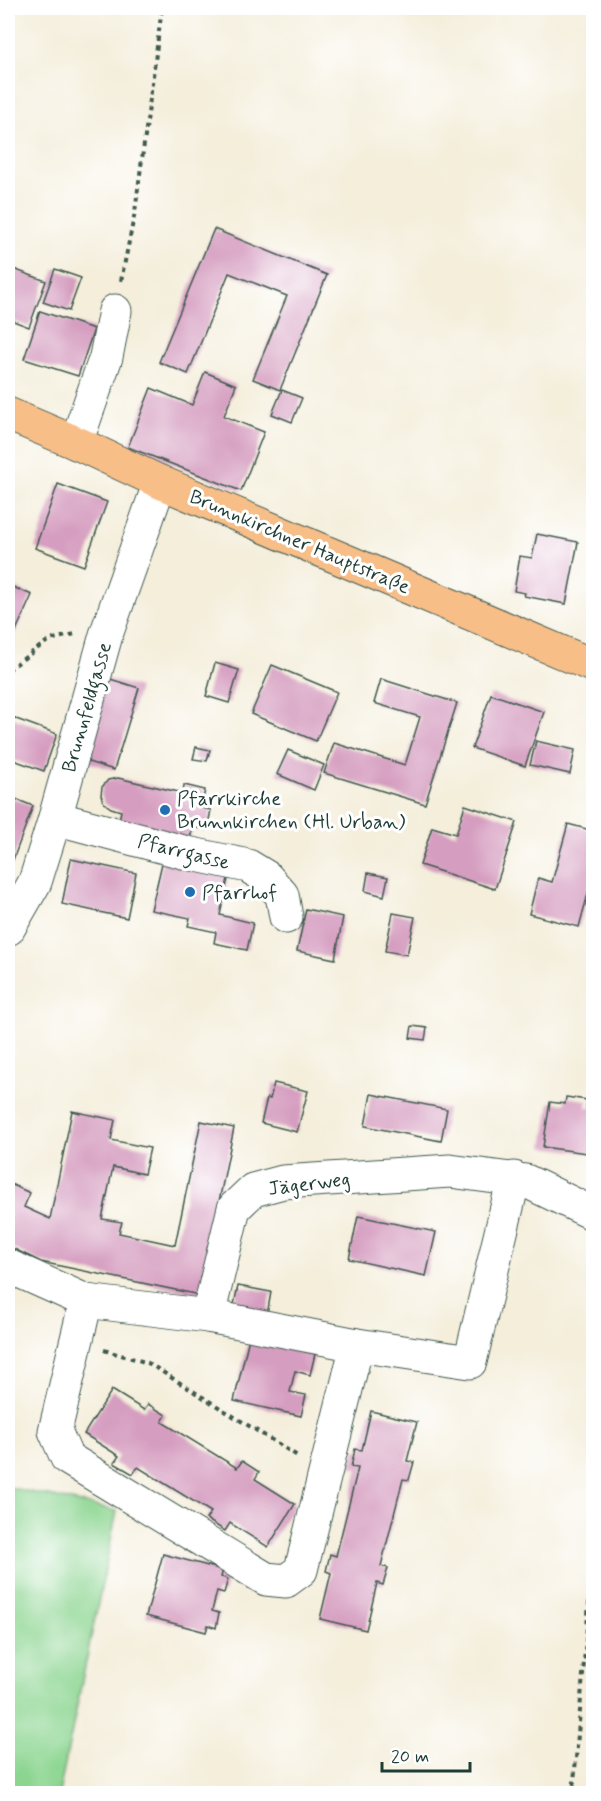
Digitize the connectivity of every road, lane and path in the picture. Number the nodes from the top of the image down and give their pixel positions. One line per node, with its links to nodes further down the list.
1 (162, 8): 2 (path)
2 (115, 311): 4 (street)
3 (8, 414): 4 (main road, Brunnkirchner Hauptstraße)
4 (76, 443): 5 (main road, Brunnkirchner Hauptstraße)
5 (160, 482): 6 (street, Brunnfeldgasse); 7 (main road, Brunnkirchner Hauptstraße)
6 (106, 635): 8 (path); 9 (street, Brunnfeldgasse)
7 (594, 666)
8 (8, 670)
9 (55, 818): 10 (street, Pfarrgasse); 11 (street, Brunnfeldgasse)
10 (286, 916)
11 (8, 929)
12 (514, 1178): 13 (street, Jägerweg); 16 (street, Jägerweg); 18 (street)
13 (594, 1214)
14 (8, 1266): 15 (street)
15 (86, 1301): 16 (street); 17 (street)
16 (208, 1316): 18 (street)
17 (76, 1344): 19 (path); 19 (street)
18 (357, 1345): 19 (street)
19 (325, 1473)
20 (594, 1543): 21 (path)
21 (573, 1794)

